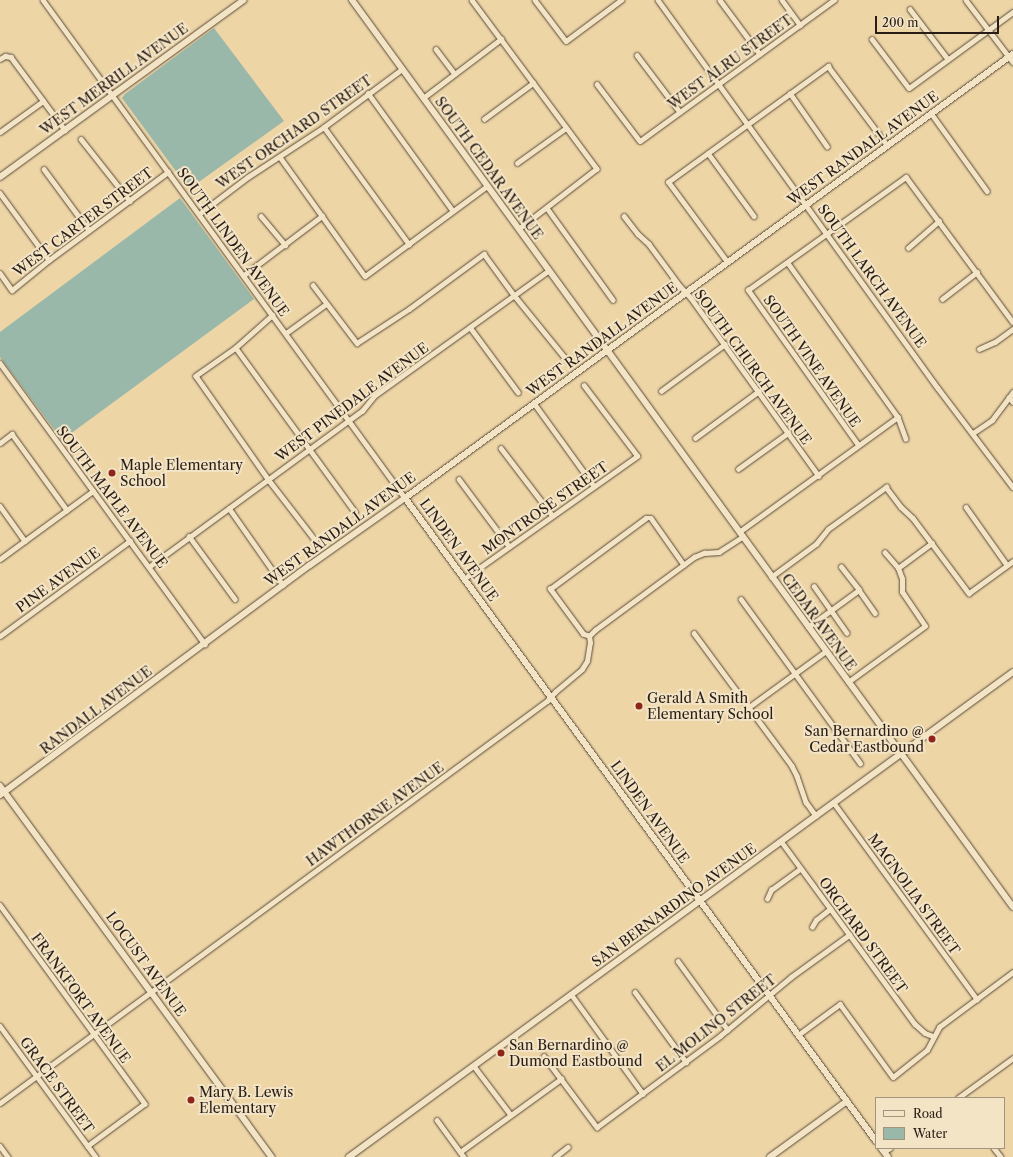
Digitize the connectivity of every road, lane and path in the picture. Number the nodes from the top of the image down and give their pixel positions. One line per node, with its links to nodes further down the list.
1 (43, 0): 32 (street, SOUTH LINDEN AVENUE)
2 (244, 0): 32 (street, WEST MERRILL AVENUE)
3 (352, 0): 25 (street, SOUTH CEDAR AVENUE)
4 (472, 0): 17 (street)
5 (621, 0): 11 (street)
6 (658, 0): 29 (street, SOUTH LARCH AVENUE)
7 (720, 0): 19 (street)
8 (782, 0): 14 (street)
9 (834, 0): 14 (street, WEST ALRU STREET)
10 (966, 0): 15 (street)
11 (537, 1)
12 (910, 9): 22 (street)
13 (1013, 12): 15 (street)
14 (800, 25): 19 (street, WEST ALRU STREET)
15 (988, 30): 21 (street); 22 (street)
16 (872, 39): 22 (street)
17 (501, 40): 26 (street); 27 (street)
18 (436, 49): 26 (street)
19 (760, 54): 29 (street, WEST ALRU STREET)
20 (637, 55): 35 (street)
21 (1011, 55): 24 (street); 36 (street, WEST RANDALL AVENUE)
22 (948, 59)
23 (0, 60): 34 (street)
24 (1013, 62)
25 (402, 69): 30 (street, WEST ORCHARD STREET); 33 (street, SOUTH CEDAR AVENUE)
26 (455, 74): 33 (street)
27 (533, 83): 37 (street); 40 (street)
28 (597, 84): 35 (street, WEST ALRU STREET)
29 (718, 84): 35 (street, WEST ALRU STREET); 38 (street, SOUTH LARCH AVENUE)
30 (368, 93): 39 (street, WEST ORCHARD STREET); 58 (street)
31 (790, 93): 38 (street); 44 (street); 45 (street)
32 (112, 96): 41 (street, WEST MERRILL AVENUE); 50 (street, SOUTH LINDEN AVENUE)
33 (423, 98): 52 (street, SOUTH CEDAR AVENUE)
34 (43, 101): 41 (street); 42 (street)
35 (680, 112)
36 (930, 113): 44 (street, WEST RANDALL AVENUE); 53 (street)
37 (484, 119)
38 (748, 124): 46 (street); 56 (street, SOUTH LARCH AVENUE)
39 (324, 127): 47 (street, WEST ORCHARD STREET); 68 (street)
40 (566, 128): 48 (street); 57 (street)
41 (65, 130): 51 (street, WEST MERRILL AVENUE)
42 (0, 132)
43 (81, 139): 55 (street)
44 (887, 145): 56 (street, WEST RANDALL AVENUE)
45 (827, 146)
46 (708, 153): 63 (street); 72 (street)
47 (280, 157): 59 (street, WEST ORCHARD STREET); 61 (street)
48 (517, 163)
49 (44, 169): 66 (street)
50 (168, 172): 55 (street, WEST CARTER STREET); 59 (street, SOUTH LINDEN AVENUE)
51 (0, 177)
52 (487, 186): 58 (street); 65 (street, SOUTH CEDAR AVENUE)
53 (986, 192)
54 (0, 193): 71 (street)
55 (130, 201): 66 (street, WEST CARTER STREET)
56 (806, 204): 67 (street, SOUTH LARCH AVENUE); 72 (street, WEST RANDALL AVENUE)
57 (547, 208): 65 (street); 82 (street)
58 (453, 211): 68 (street)
59 (199, 214): 77 (street, SOUTH LINDEN AVENUE)
60 (261, 216): 69 (street)
61 (322, 216): 68 (street); 69 (street)
62 (624, 216): 79 (street, SOUTH CHURCH AVENUE)
63 (754, 216)
64 (938, 221): 67 (street); 70 (street); 75 (street)
65 (519, 229): 74 (street, SOUTH CEDAR AVENUE)
66 (89, 230): 71 (street, WEST CARTER STREET)
67 (827, 233): 73 (street); 106 (street, SOUTH LARCH AVENUE)
68 (409, 244)
69 (285, 245): 77 (street)
70 (908, 248)
71 (49, 260): 76 (street, WEST CARTER STREET)
72 (727, 262): 79 (street, WEST RANDALL AVENUE)
73 (788, 263): 103 (street); 110 (street, SOUTH VINE AVENUE)
74 (548, 270): 80 (street, WEST PINEDALE AVENUE); 92 (street, SOUTH CEDAR AVENUE)
75 (977, 272): 81 (street); 85 (street)
76 (0, 273)
77 (244, 275): 84 (street, SOUTH LINDEN AVENUE)
78 (313, 285): 83 (street)
79 (686, 293): 89 (street, SOUTH CHURCH AVENUE); 92 (street, WEST RANDALL AVENUE)
80 (514, 295): 83 (street); 86 (street, WEST PINEDALE AVENUE); 93 (street)
81 (942, 299)
82 (613, 300)
83 (326, 304): 88 (street)
84 (272, 315): 88 (street, SOUTH LINDEN AVENUE); 90 (street)
85 (1013, 322)
86 (470, 327): 98 (street); 104 (street, WEST PINEDALE AVENUE)
87 (1013, 329): 91 (street)
88 (286, 333): 104 (street, SOUTH LINDEN AVENUE)
89 (726, 344): 96 (street); 97 (street, SOUTH CHURCH AVENUE)
90 (236, 348): 112 (street); 115 (street)
91 (979, 349)
92 (606, 350): 102 (street, WEST RANDALL AVENUE); 127 (street, CEDAR AVENUE)
93 (566, 359)
94 (1, 367): 119 (street, SOUTH MAPLE AVENUE)
95 (584, 386): 117 (street, MONTROSE STREET)
96 (661, 391)
97 (759, 391): 105 (street, SOUTH CHURCH AVENUE); 107 (street)
98 (518, 392)
99 (1013, 392): 100 (street)
100 (1009, 397): 101 (street); 106 (street)
101 (1013, 402)
102 (534, 404): 117 (street); 120 (street, WEST RANDALL AVENUE)
103 (898, 417): 108 (street); 110 (street)
104 (349, 419): 112 (street, WEST PINEDALE AVENUE); 120 (street, SOUTH LINDEN AVENUE)
105 (788, 433): 113 (street); 114 (street, SOUTH CHURCH AVENUE)
106 (974, 433): 118 (street, SOUTH LARCH AVENUE)
107 (695, 438)
108 (906, 439)
109 (0, 443): 124 (street)
110 (858, 445): 114 (street)
111 (502, 448): 126 (street)
112 (309, 450): 115 (street, WEST PINEDALE AVENUE); 125 (street)
113 (738, 469)
114 (819, 476): 127 (street)
115 (268, 479): 123 (street, WEST PINEDALE AVENUE); 131 (street)
116 (459, 479): 133 (street)
117 (594, 486): 126 (street, MONTROSE STREET)
118 (1013, 487)
119 (93, 491): 124 (street); 130 (street, SOUTH MAPLE AVENUE)
120 (405, 498): 143 (street, LINDEN AVENUE); 144 (street, WEST RANDALL AVENUE)
121 (0, 506): 129 (street)
122 (966, 507): 139 (street)
123 (228, 508): 128 (street, WEST PINEDALE AVENUE); 144 (street)
124 (67, 510): 129 (street)
125 (355, 512)
126 (552, 515): 133 (street, MONTROSE STREET)
127 (740, 534): 137 (street); 142 (street, CEDAR AVENUE)
128 (189, 536): 138 (street, WEST PINEDALE AVENUE); 147 (street)
129 (25, 541): 135 (street)
130 (130, 541): 138 (street, SOUTH MAPLE AVENUE); 154 (street, PINE AVENUE)
131 (316, 541)
132 (932, 543): 139 (street); 141 (street); 142 (street)
133 (509, 546): 143 (street, MONTROSE STREET)
134 (886, 553): 141 (street)
135 (0, 559)
136 (1013, 561): 139 (street)
137 (684, 565): 155 (street); 155 (street)
138 (150, 566): 156 (street, SOUTH MAPLE AVENUE)
139 (1007, 566)
140 (841, 567): 146 (street)
141 (898, 568): 160 (street)
142 (771, 577): 151 (street, CEDAR AVENUE)
143 (465, 578): 161 (street, LINDEN AVENUE)
144 (283, 584): 156 (street, WEST RANDALL AVENUE)
145 (814, 586): 149 (street)
146 (859, 590): 149 (street); 150 (street)
147 (235, 599)
148 (742, 600): 159 (street)
149 (831, 610): 151 (street); 153 (street)
150 (875, 614)
151 (808, 627): 157 (street, CEDAR AVENUE)
152 (694, 633): 162 (street)
153 (848, 633)
154 (0, 636)
155 (589, 636): 161 (street, HAWTHORNE AVENUE)
156 (205, 644): 166 (street, RANDALL AVENUE)
157 (826, 651): 159 (street); 160 (street, CEDAR AVENUE)
158 (1013, 672): 163 (street, SAN BERNARDINO AVENUE)
159 (794, 674): 162 (street); 164 (street)
160 (848, 682): 163 (street, CEDAR AVENUE)
161 (551, 697): 172 (street, LINDEN AVENUE); 180 (street, HAWTHORNE AVENUE)
162 (749, 707): 168 (street)
163 (901, 754): 167 (street, SAN BERNARDINO AVENUE); 174 (street, CEDAR AVENUE)
164 (860, 763)
165 (0, 786): 166 (street, LOCUST AVENUE)
166 (2, 793): 180 (street, LOCUST AVENUE)
167 (834, 803): 168 (street, SAN BERNARDINO AVENUE); 184 (street, MAGNOLIA STREET)
168 (816, 816): 169 (street, SAN BERNARDINO AVENUE)
169 (781, 841): 170 (street, ORCHARD STREET); 172 (street, SAN BERNARDINO AVENUE)
170 (800, 869): 171 (street); 175 (street, ORCHARD STREET)
171 (767, 899)
172 (700, 900): 182 (street, SAN BERNARDINO AVENUE); 183 (street, LINDEN AVENUE)
173 (0, 905): 187 (street, FRANKFORT AVENUE)
174 (1013, 907)
175 (830, 909): 176 (street); 177 (street, ORCHARD STREET)
176 (812, 927)
177 (849, 935): 183 (street, EL MOLINO STREET); 189 (street, ORCHARD STREET)
178 (678, 961): 186 (street)
179 (1013, 972): 184 (street)
180 (152, 992): 187 (street, HAWTHORNE AVENUE); 210 (street, LOCUST AVENUE)
181 (635, 992): 192 (street)
182 (571, 994): 193 (street, SAN BERNARDINO AVENUE); 196 (street)
183 (770, 996): 186 (street, EL MOLINO STREET); 188 (street, LINDEN AVENUE)
184 (977, 999): 189 (street)
185 (0, 1026): 194 (street, GRACE STREET)
186 (728, 1030): 192 (street, EL MOLINO STREET)
187 (94, 1034): 194 (street, HAWTHORNE AVENUE); 204 (street, FRANKFORT AVENUE)
188 (798, 1035): 189 (street); 198 (street, LINDEN AVENUE)
189 (933, 1036)
190 (544, 1056): 195 (street)
191 (1013, 1058): 197 (street)
192 (686, 1062): 196 (street, EL MOLINO STREET)
193 (474, 1066): 200 (street); 211 (street, SAN BERNARDINO AVENUE)
194 (36, 1076): 199 (street, HAWTHORNE AVENUE); 204 (street, GRACE STREET)
195 (561, 1079): 196 (street, EL MOLINO STREET); 200 (street)
196 (643, 1094)
197 (959, 1097)
198 (847, 1101): 202 (street, LINDEN AVENUE); 214 (street)
199 (0, 1103)
200 (511, 1115): 207 (street)
201 (437, 1120): 207 (street)
202 (875, 1140)
203 (0, 1146): 208 (street)
204 (88, 1146): 209 (street, GRACE STREET)
205 (568, 1147): 213 (street)
206 (995, 1149): 215 (street)
207 (460, 1152): 212 (street)
208 (8, 1157)
209 (96, 1157)
210 (272, 1157)
211 (349, 1157)
212 (464, 1157)
213 (555, 1157)
214 (770, 1157)
215 (1001, 1157)

